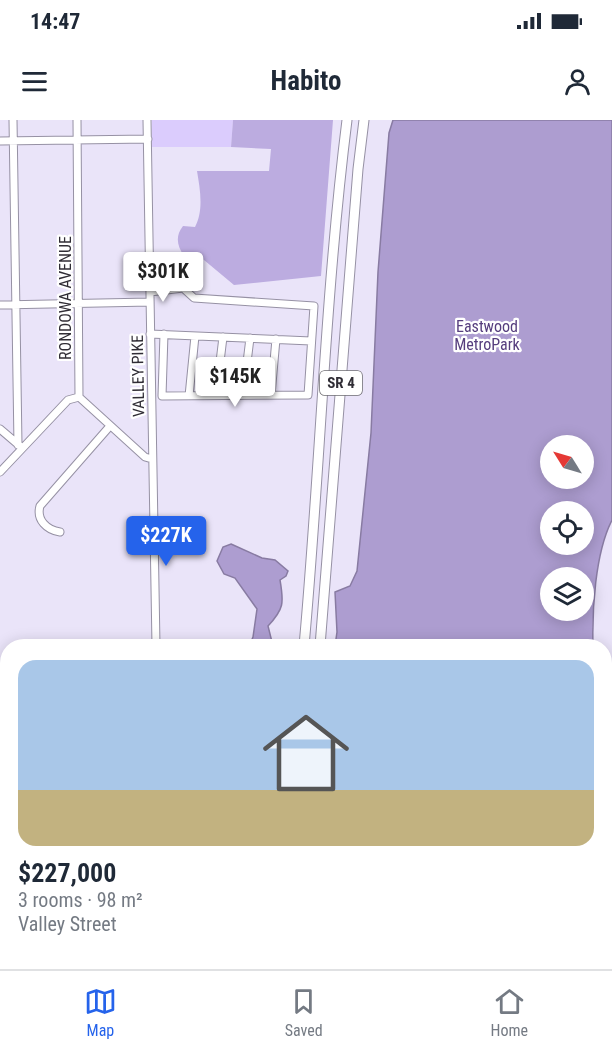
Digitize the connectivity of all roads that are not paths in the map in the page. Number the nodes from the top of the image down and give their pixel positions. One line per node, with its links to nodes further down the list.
1 (13, 120): 9 (street)
2 (77, 120): 7 (street, RONDOWA AVENUE)
3 (147, 120): 6 (street, VALLEY PIKE)
4 (346, 120): 34 (highway, SR 4)
5 (364, 120): 35 (highway, SR 4)
6 (148, 139): 7 (street); 10 (street, VALLEY PIKE)
7 (77, 140): 9 (street); 12 (street, RONDOWA AVENUE)
8 (0, 141): 9 (street)
9 (13, 141): 13 (street)
10 (150, 292): 11 (street, VALLEY PIKE); 21 (street)
11 (150, 302): 12 (street); 15 (street, VALLEY PIKE)
12 (78, 303): 13 (street); 26 (street, RONDOWA AVENUE)
13 (16, 304): 14 (street); 29 (street)
14 (0, 305)
15 (150, 334): 16 (street); 30 (street, VALLEY PIKE)
16 (164, 334): 17 (street); 25 (street)
17 (195, 336): 18 (street); 25 (street)
18 (223, 337): 19 (street); 22 (street)
19 (250, 338): 20 (street); 23 (street)
20 (276, 339): 21 (street); 24 (street)
21 (311, 341): 24 (street)
22 (216, 395): 23 (street); 25 (street)
23 (243, 395): 24 (street)
24 (271, 395)
25 (189, 396)
26 (79, 398): 27 (street); 29 (street)
27 (110, 426): 30 (street); 32 (street)
28 (0, 429): 29 (street)
29 (20, 446): 31 (street)
30 (152, 459): 33 (street, VALLEY PIKE)
31 (0, 472)
32 (60, 532)
33 (156, 639)
34 (305, 639)
35 (321, 639)

